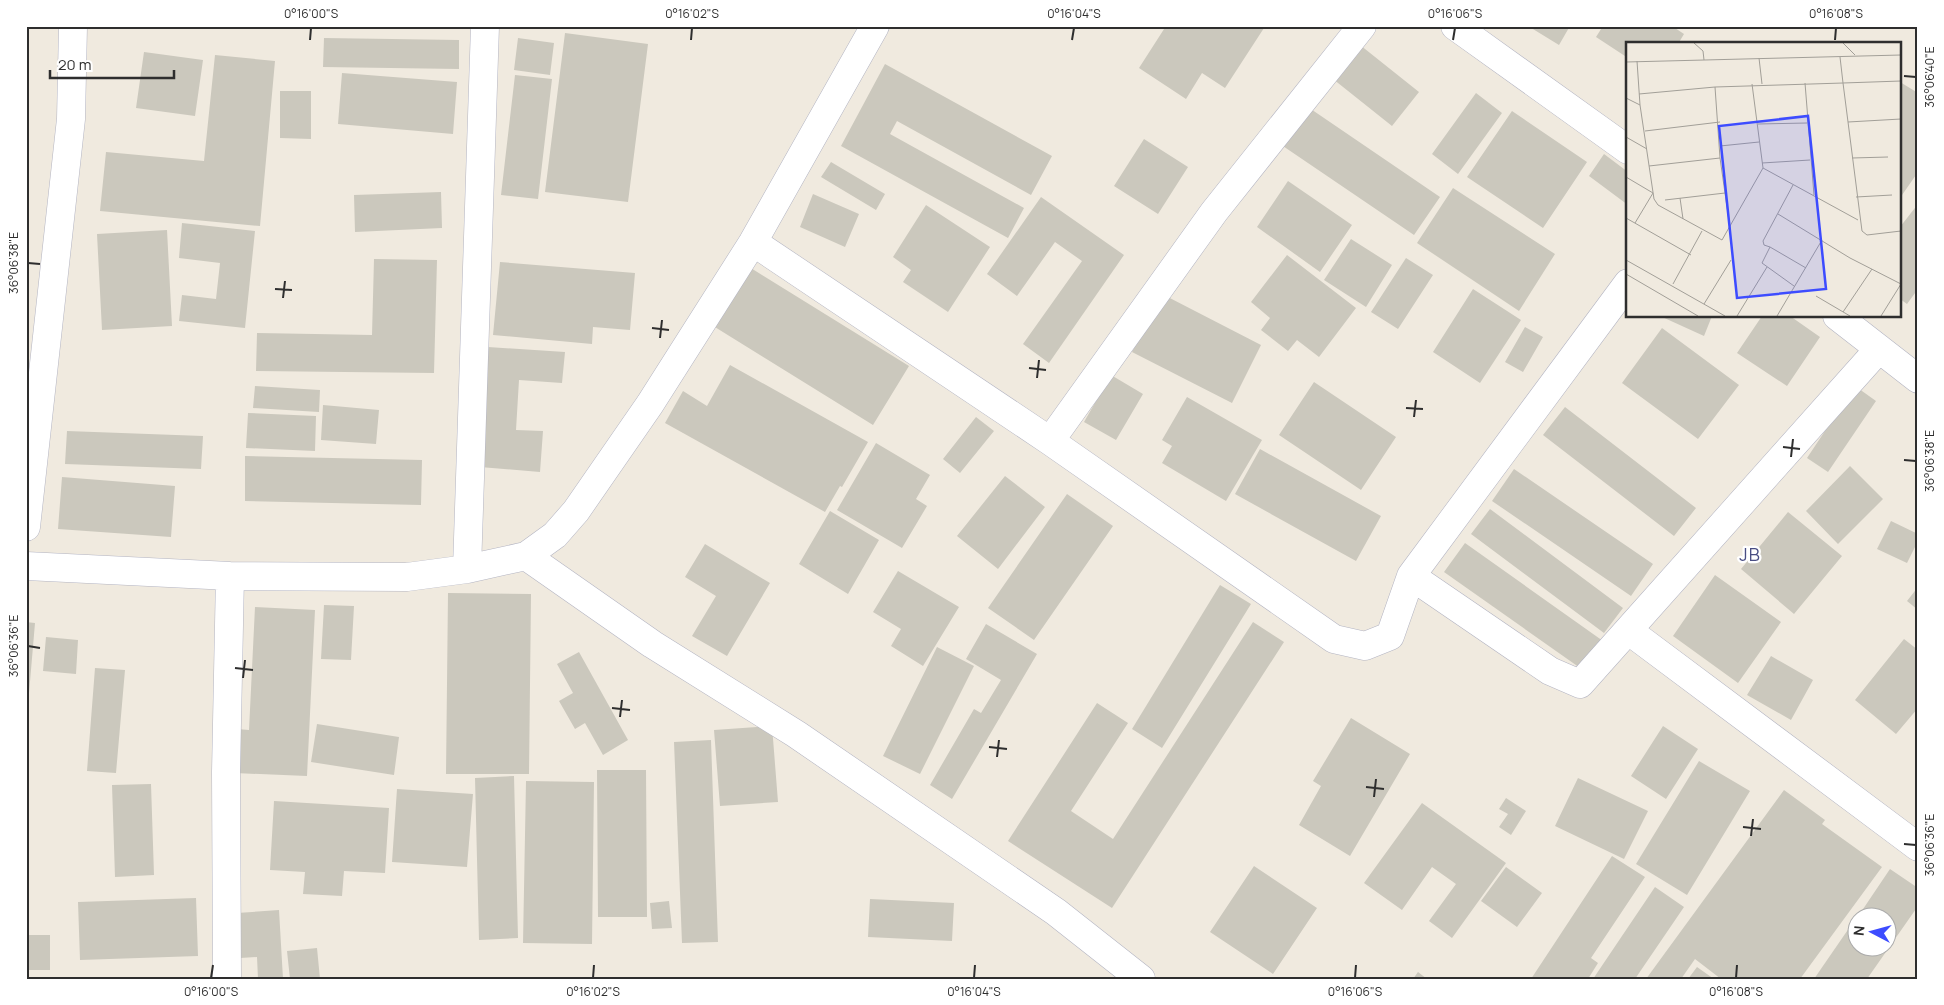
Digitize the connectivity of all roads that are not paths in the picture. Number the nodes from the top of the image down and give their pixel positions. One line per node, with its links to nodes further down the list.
1 (73, 26): 13 (street)
2 (485, 26): 16 (street)
3 (875, 26): 7 (street)
4 (1362, 26): 12 (street)
5 (1455, 26): 6 (street)
6 (1626, 149)
7 (753, 242): 12 (street); 14 (street)
8 (1626, 285): 18 (street)
9 (1839, 318): 10 (street)
10 (1878, 350): 11 (street); 19 (street)
11 (1918, 379)
12 (1050, 441): 18 (street)
13 (26, 527)
14 (526, 556): 16 (street); 22 (street)
15 (26, 566): 17 (street)
16 (467, 569): 17 (street)
17 (230, 576): 21 (street)
18 (1411, 576): 19 (street)
19 (1629, 631): 20 (street)
20 (1918, 847)
21 (227, 979)
22 (1142, 979)

